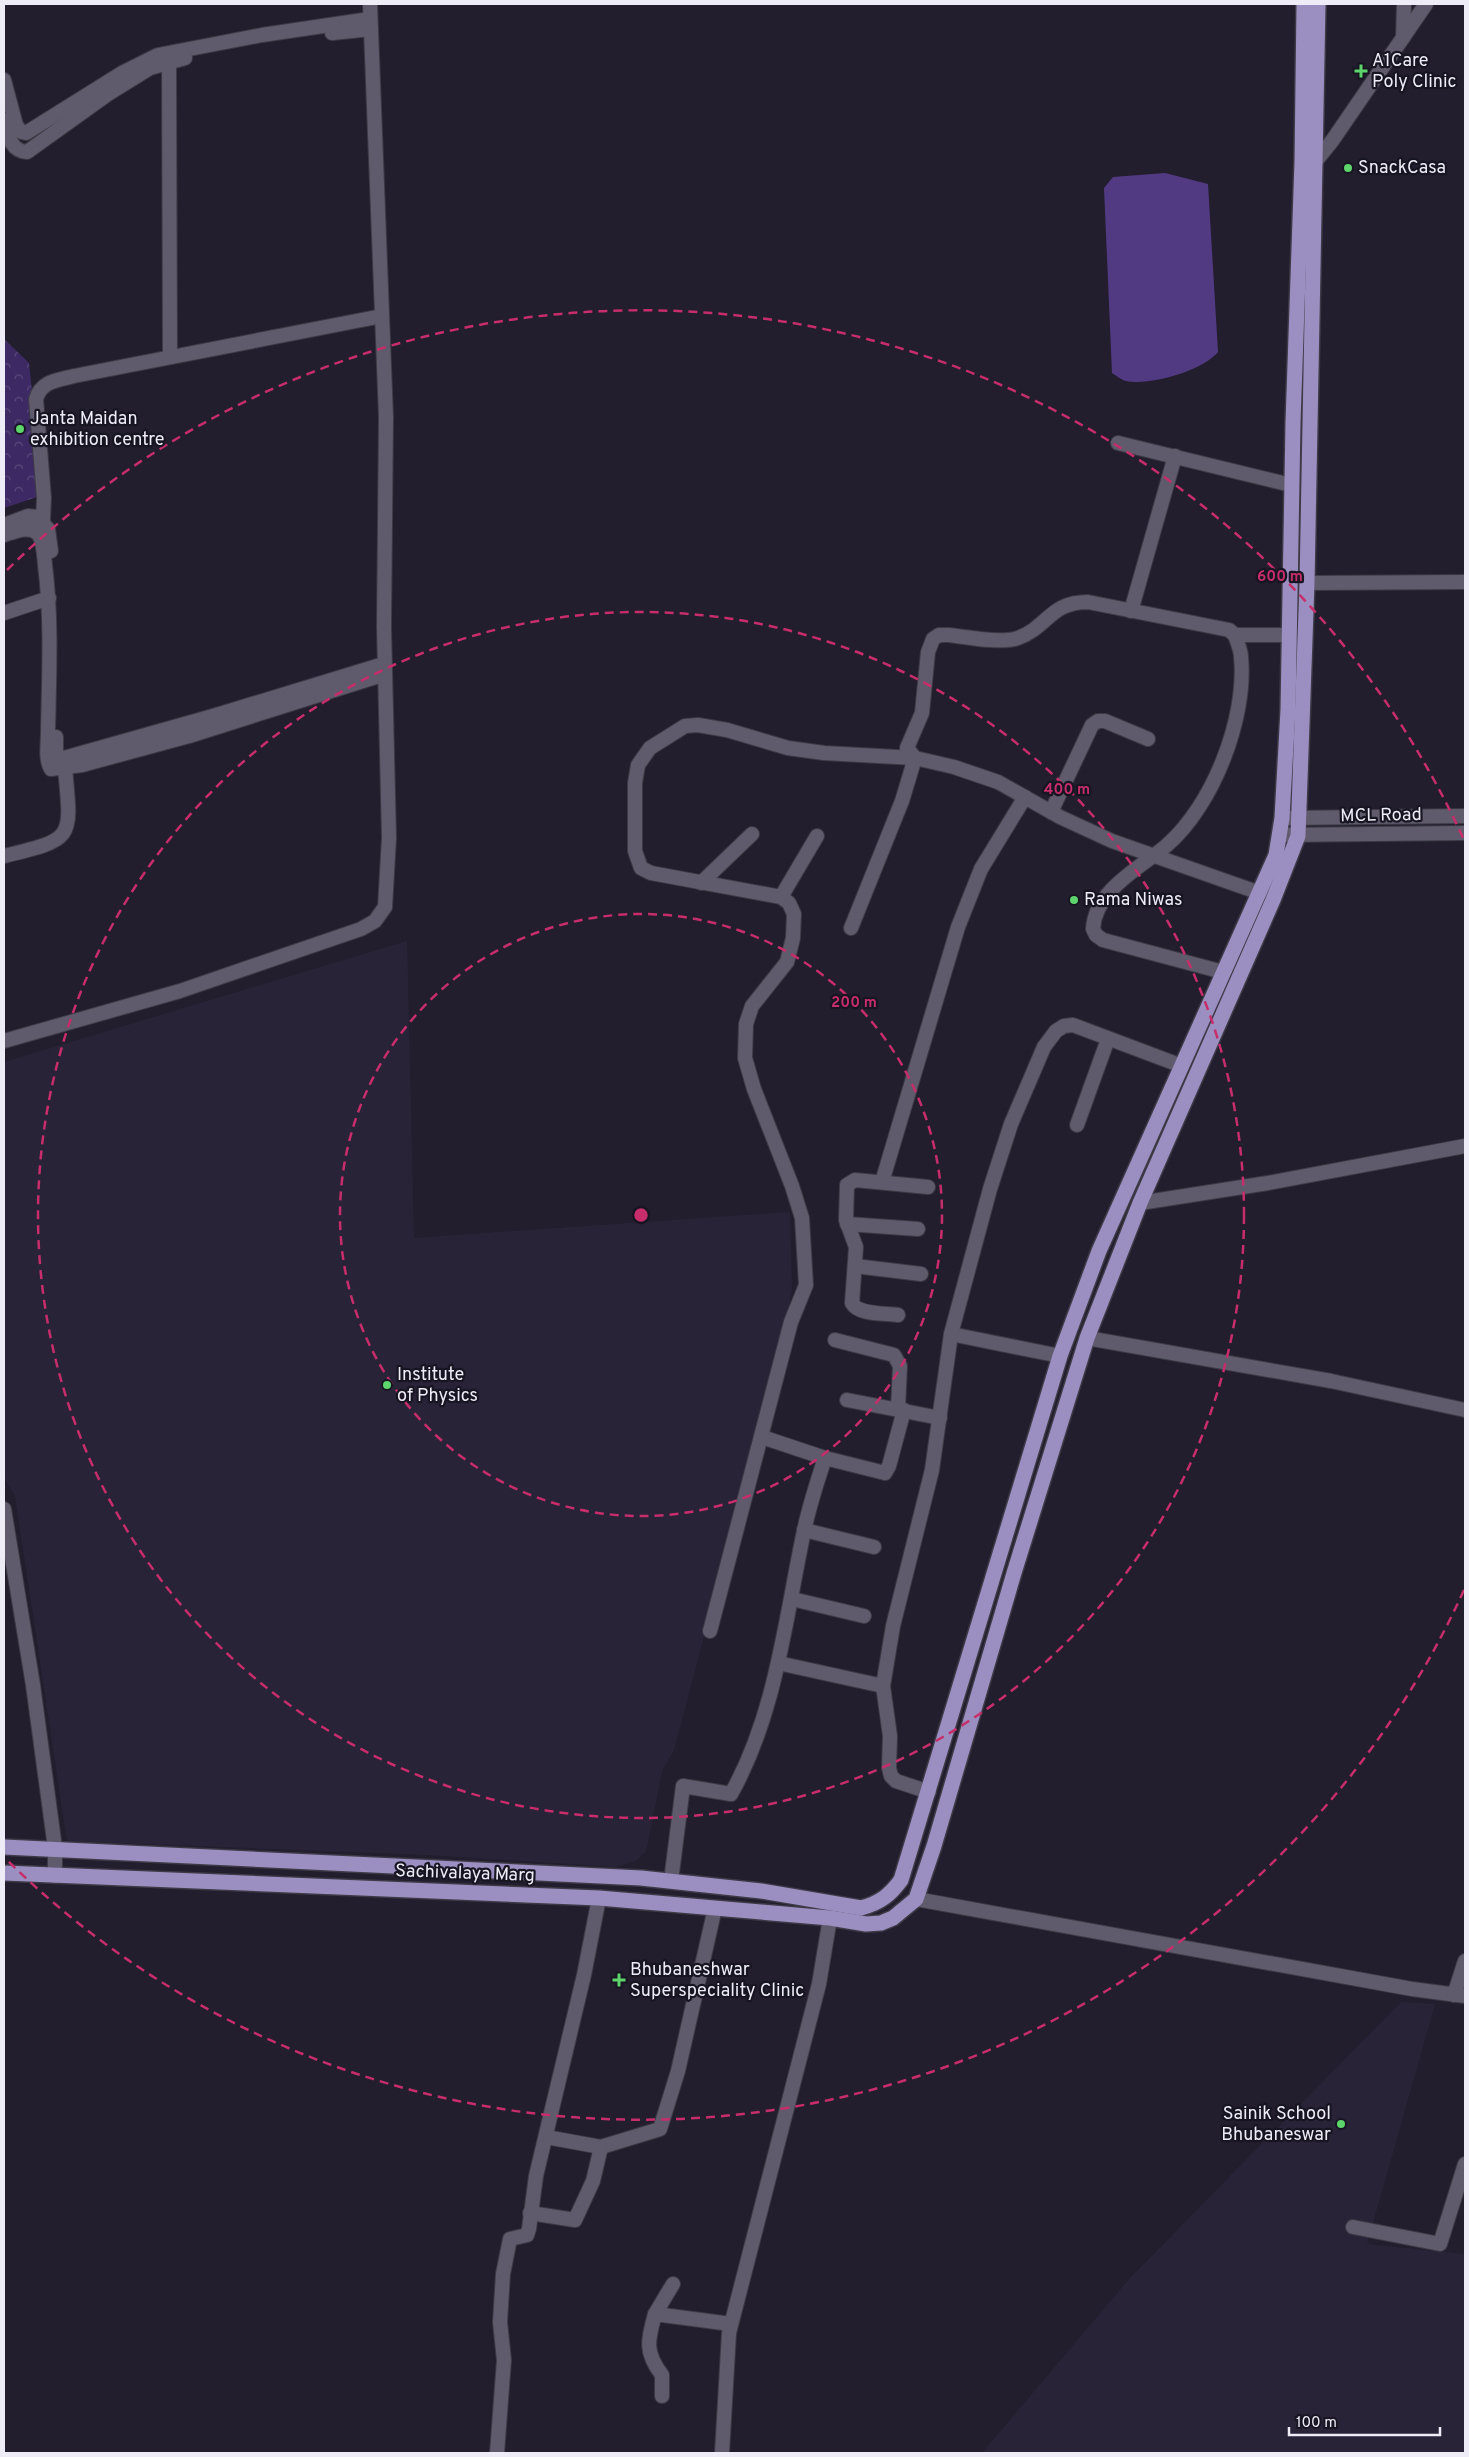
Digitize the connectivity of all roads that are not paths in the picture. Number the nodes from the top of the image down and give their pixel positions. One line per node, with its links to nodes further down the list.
1 (370, 4): 6 (street)
2 (1304, 4): 11 (main road)
3 (1318, 4): 11 (main road)
4 (1404, 4): 7 (street)
5 (1426, 4): 7 (street)
6 (371, 24): 8 (street); 9 (street); 12 (street)
7 (1403, 38): 11 (street)
8 (169, 63): 10 (street); 13 (street)
9 (4, 80)
10 (4, 120)
11 (1308, 162): 16 (main road); 21 (main road)
12 (382, 316): 13 (street); 27 (street)
13 (170, 357): 17 (street)
14 (1118, 443): 15 (street)
15 (1175, 456): 16 (street); 23 (street)
16 (1291, 485): 26 (main road)
17 (43, 520): 18 (street); 27 (street)
18 (4, 525)
19 (4, 536): 22 (street)
20 (1465, 582): 21 (street)
21 (1307, 583): 35 (main road)
22 (49, 598): 24 (street); 30 (street)
23 (1131, 611): 25 (street); 29 (street)
24 (4, 613)
25 (1236, 635): 26 (street); 41 (street)
26 (1288, 635): 34 (main road)
27 (385, 669): 30 (street); 49 (street)
28 (1148, 739): 32 (street)
29 (915, 758): 31 (street); 43 (street); 46 (street)
30 (65, 769): 42 (street)
31 (1025, 796): 32 (street); 53 (street)
32 (1051, 812): 41 (street)
33 (1465, 816): 35 (street, MCL Road)
34 (1282, 818): 35 (street, MCL Road); 38 (main road)
35 (1300, 818): 40 (main road)
36 (1465, 833): 40 (street, MCL Road)
37 (752, 834): 43 (street)
38 (1280, 835): 40 (street, MCL Road); 44 (main road)
39 (817, 836): 45 (street)
40 (1298, 836): 55 (main road)
41 (1154, 855): 44 (street); 47 (street)
42 (4, 856)
43 (701, 883): 45 (street)
44 (1260, 893): 47 (main road)
45 (781, 897): 71 (street)
46 (851, 928)
47 (1223, 972): 50 (main road)
48 (1108, 1039): 50 (street); 51 (street); 63 (street)
49 (4, 1041)
50 (1182, 1066): 58 (main road)
51 (1077, 1125)
52 (1465, 1146): 55 (street)
53 (882, 1182): 54 (street); 56 (street)
54 (928, 1187)
55 (1140, 1203): 59 (main road)
56 (848, 1224): 57 (street); 60 (street)
57 (918, 1229)
58 (1101, 1247): 59 (main road); 66 (main road)
59 (1120, 1255): 64 (main road)
60 (855, 1266): 61 (street); 62 (street)
61 (921, 1274)
62 (898, 1315)
63 (951, 1334): 66 (street); 70 (street)
64 (1087, 1338): 69 (street); 89 (main road)
65 (835, 1340): 68 (street)
66 (1060, 1356): 81 (main road)
67 (847, 1400): 68 (street)
68 (901, 1410): 70 (street); 72 (street)
69 (1465, 1410)
70 (940, 1418): 80 (street)
71 (762, 1437): 72 (street); 78 (street)
72 (825, 1458): 74 (street)
73 (4, 1508): 83 (street)
74 (804, 1530): 75 (street); 76 (street)
75 (874, 1547)
76 (792, 1598): 77 (street); 79 (street)
77 (864, 1616)
78 (710, 1631)
79 (778, 1663): 80 (street); 87 (street)
80 (883, 1686): 81 (street)
81 (929, 1792): 87 (main road)
82 (4, 1847): 83 (main road)
83 (55, 1848): 85 (street); 86 (main road)
84 (4, 1873): 85 (main road, Sachivalaya Marg)
85 (55, 1876): 88 (main road, Sachivalaya Marg)
86 (631, 1878): 87 (main road); 90 (main road)
87 (671, 1881)
88 (600, 1898): 90 (main road, Sachivalaya Marg); 95 (street)
89 (916, 1899): 92 (main road, Sachivalaya Marg); 94 (street)
90 (629, 1901): 91 (main road, Sachivalaya Marg)
91 (715, 1908): 92 (main road, Sachivalaya Marg); 96 (street)
92 (830, 1918): 102 (street)
93 (1465, 1961): 94 (street)
94 (1459, 1995)
95 (546, 2137): 96 (street); 98 (street)
96 (601, 2147): 98 (street)
97 (1465, 2164): 99 (street)
98 (530, 2213): 104 (street)
99 (1353, 2227)
100 (673, 2284): 101 (street)
101 (661, 2313): 102 (street); 103 (street)
102 (731, 2324): 105 (street)
103 (662, 2396)
104 (496, 2453)
105 (722, 2453)

